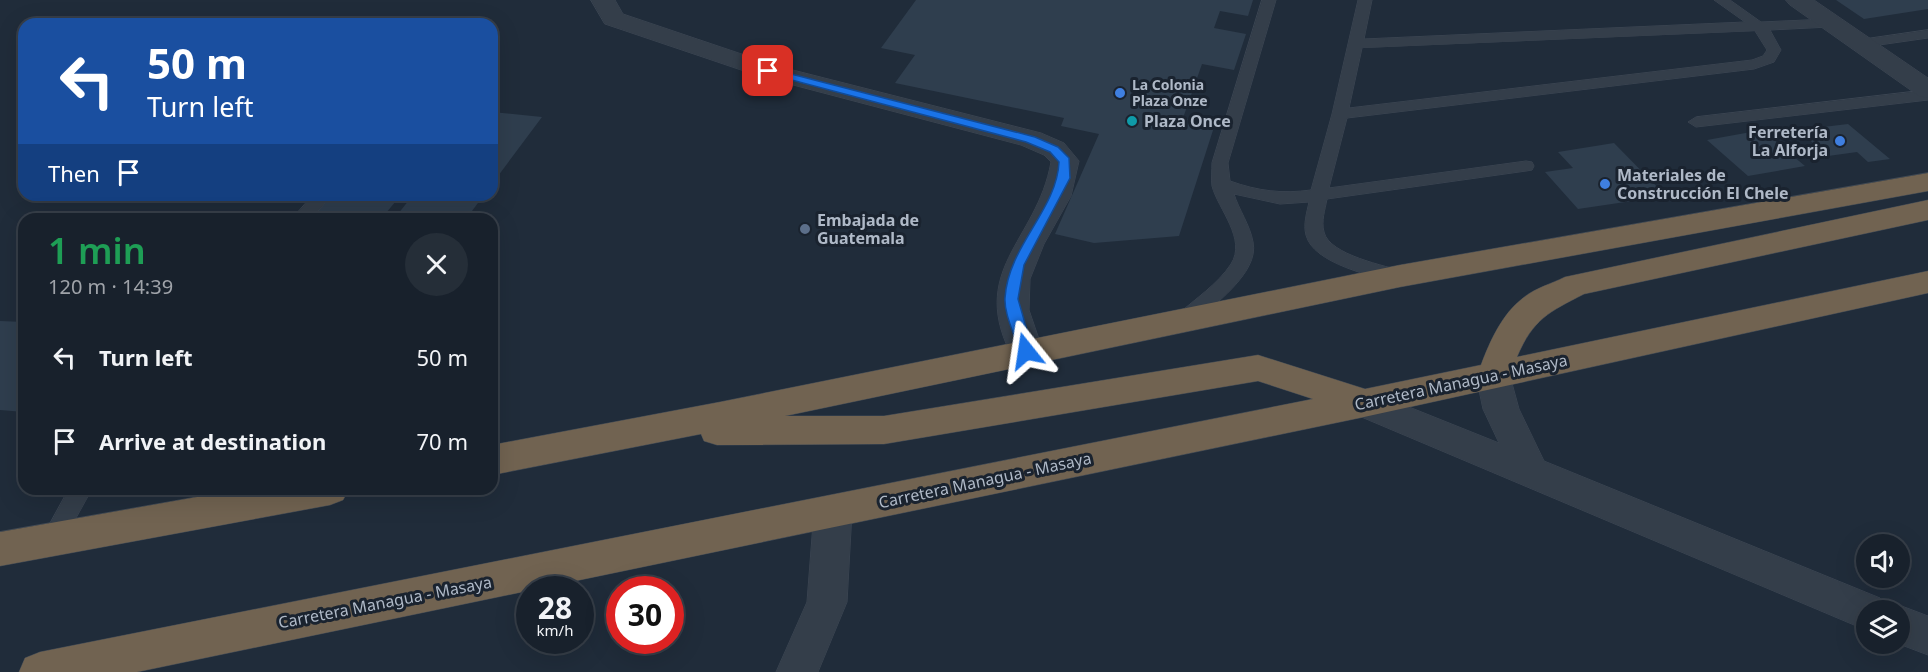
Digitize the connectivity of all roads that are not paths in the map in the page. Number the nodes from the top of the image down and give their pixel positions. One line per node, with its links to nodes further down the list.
1 (603, 0): 25 (street)
2 (1269, 0): 17 (lane)
3 (1365, 0): 9 (lane)
4 (1721, 0): 7 (lane)
5 (1798, 0): 6 (street)
6 (1829, 23): 7 (lane); 10 (street)
7 (1758, 26): 9 (lane); 13 (lane)
8 (1928, 34): 10 (lane)
9 (1356, 44): 13 (lane)
10 (1858, 44): 11 (street)
11 (1928, 90)
12 (1928, 95): 14 (lane)
13 (1340, 114): 18 (lane)
14 (1696, 122)
15 (1526, 166): 18 (lane)
16 (1928, 182): 22 (highway)
17 (1220, 184): 18 (lane); 24 (lane)
18 (1319, 194): 22 (lane)
19 (318, 201): 21 (lane)
20 (1928, 210): 26 (highway)
21 (306, 213)
22 (1399, 277): 24 (highway)
23 (1928, 282): 26 (highway, Carretera Managua - Masaya)
24 (1184, 320): 25 (highway)
25 (1026, 351): 28 (highway)
26 (1494, 376): 27 (highway, Carretera Managua - Masaya); 30 (street)
27 (1364, 403): 28 (highway); 30 (street); 33 (highway, Carretera Managua - Masaya)
28 (648, 431): 29 (highway)
29 (498, 459)
30 (1531, 472): 36 (street)
31 (78, 495): 34 (lane)
32 (297, 495): 34 (highway)
33 (833, 511): 39 (highway, Carretera Managua - Masaya); 40 (street)
34 (52, 540): 35 (highway)
35 (0, 549)
36 (1856, 606)
37 (1910, 629): 38 (street)
38 (1928, 636)
39 (40, 672)
40 (797, 672)

